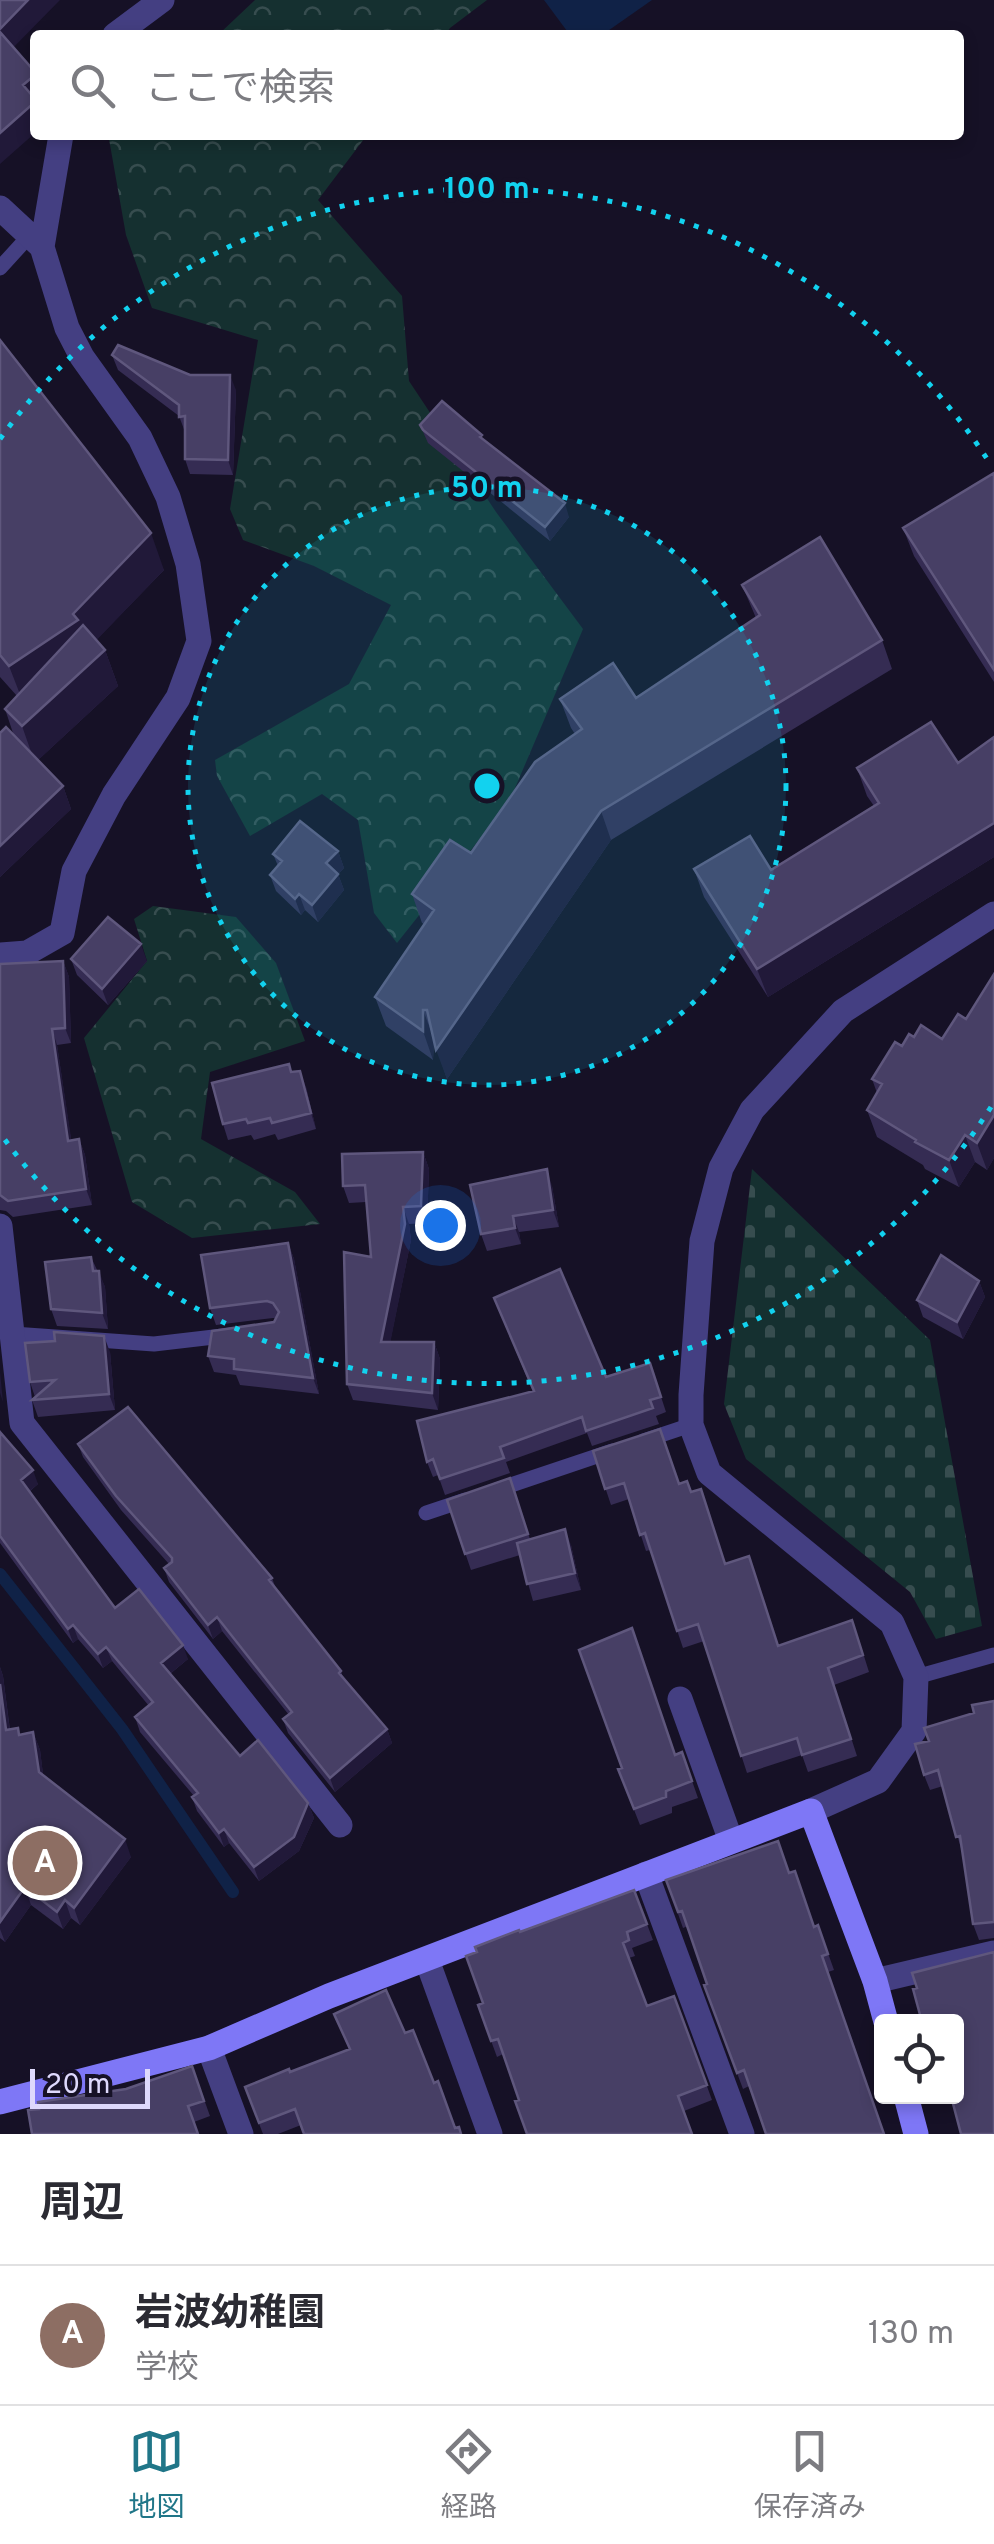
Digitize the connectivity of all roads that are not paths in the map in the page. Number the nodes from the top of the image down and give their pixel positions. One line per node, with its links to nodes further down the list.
1 (162, 0): 2 (street)
2 (122, 30)
3 (60, 140): 5 (street)
4 (0, 208): 5 (street)
5 (36, 241): 6 (lane); 8 (street)
6 (0, 268)
7 (994, 914): 12 (street)
8 (0, 955)
9 (0, 1226): 10 (street)
10 (14, 1334): 11 (lane); 18 (street)
11 (240, 1334)
12 (692, 1425): 13 (lane); 15 (street)
13 (426, 1514)
14 (994, 1655): 15 (lane)
15 (916, 1677): 17 (street)
16 (680, 1699): 19 (street)
17 (811, 1812): 19 (street); 23 (street)
18 (340, 1824)
19 (731, 1841): 20 (street)
20 (646, 1874): 22 (street); 30 (street)
21 (994, 1953): 23 (street)
22 (427, 1960): 25 (street); 29 (street)
23 (875, 1981): 24 (street)
24 (884, 2014)
25 (209, 2048): 26 (street); 28 (street)
26 (0, 2102)
27 (908, 2104): 31 (street)
28 (241, 2134)
29 (490, 2134)
30 (742, 2134)
31 (916, 2134)

